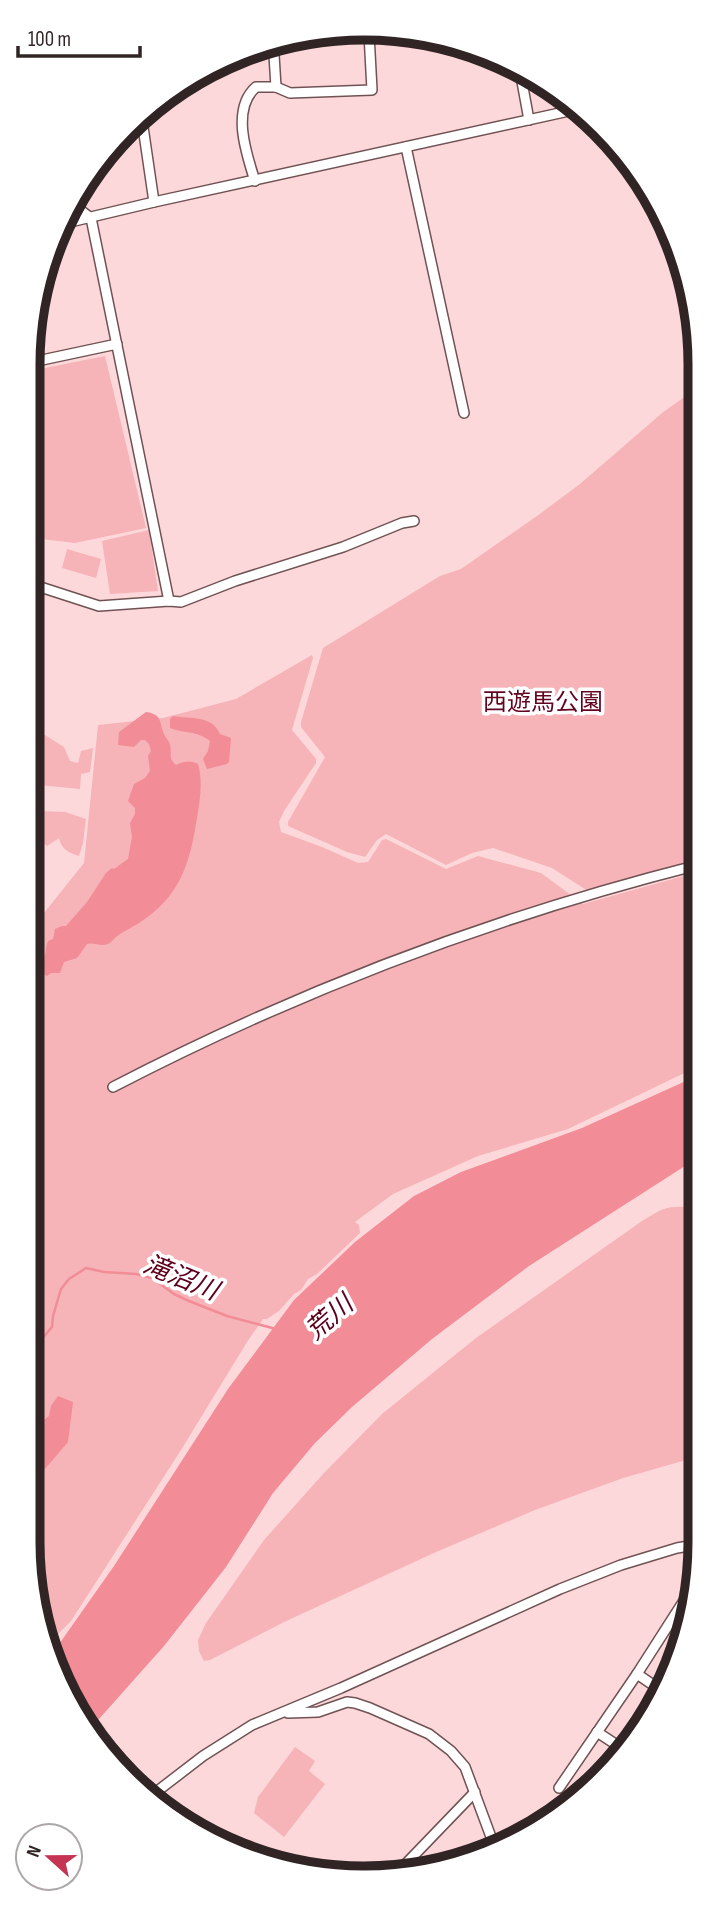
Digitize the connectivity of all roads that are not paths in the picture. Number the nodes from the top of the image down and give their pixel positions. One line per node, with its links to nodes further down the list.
1 (369, 40): 4 (street)
2 (273, 53): 4 (street)
3 (522, 82): 6 (street)
4 (276, 87): 9 (street)
5 (566, 112): 6 (street)
6 (528, 120): 8 (street)
7 (143, 128): 10 (street)
8 (406, 147): 9 (street); 16 (street)
9 (254, 181): 10 (street)
10 (154, 202): 12 (street)
11 (80, 210): 12 (street)
12 (91, 218): 13 (street); 14 (street)
13 (74, 221)
14 (117, 344): 15 (street); 19 (street)
15 (40, 360)
16 (464, 413)
17 (414, 521): 19 (street)
18 (40, 587): 19 (street)
19 (169, 601)
20 (688, 868): 21 (street)
21 (113, 1087)
22 (688, 1546): 28 (street)
23 (682, 1604): 24 (street)
24 (675, 1615): 25 (street); 26 (street)
25 (679, 1618)
26 (637, 1674): 27 (street); 29 (street)
27 (654, 1685)
28 (284, 1713): 32 (street); 33 (street)
29 (597, 1732): 30 (street); 31 (street)
30 (616, 1745)
31 (559, 1788)
32 (158, 1791)
33 (475, 1792): 34 (street); 35 (street)
34 (492, 1839)
35 (406, 1863)

